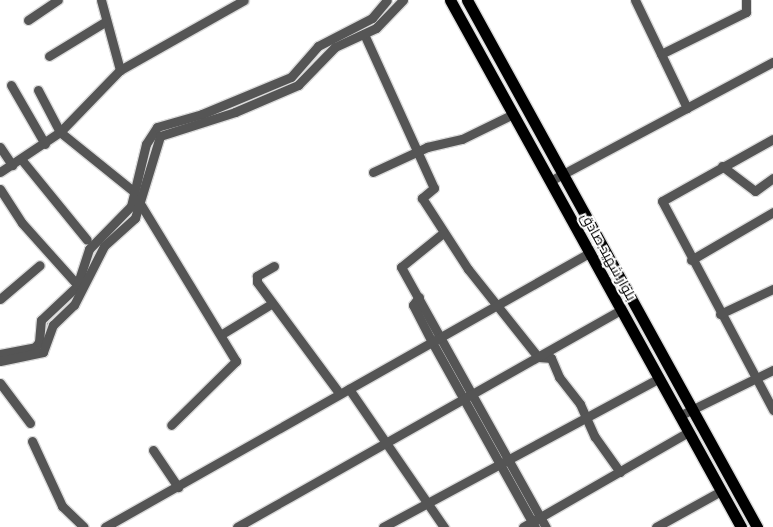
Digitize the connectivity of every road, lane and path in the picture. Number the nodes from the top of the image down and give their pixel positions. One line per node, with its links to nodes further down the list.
1 (58, 0): 10 (street)
2 (244, 0): 16 (street)
3 (387, 0): 35 (street)
4 (403, 0): 12 (street)
5 (450, 0): 20 (main road, بلوار شهید صادق)
6 (467, 0): 31 (main road, بلوار شهید صادق)
7 (635, 0): 13 (street)
8 (746, 0): 13 (street)
9 (103, 1): 11 (street)
10 (28, 20)
11 (105, 22): 14 (street); 16 (street)
12 (364, 34): 25 (street); 36 (street)
13 (661, 54): 19 (street)
14 (49, 56)
15 (773, 62): 19 (street)
16 (120, 70): 21 (street)
17 (11, 85): 23 (street)
18 (38, 90): 21 (street)
19 (687, 108): 31 (street)
20 (513, 114): 25 (street); 33 (main road, بلوار شهید صادق)
21 (60, 132): 23 (street); 35 (street)
22 (773, 139): 28 (street)
23 (45, 144): 26 (street)
24 (0, 147): 27 (street)
25 (416, 152): 30 (street); 38 (street)
26 (21, 159): 27 (street); 39 (street)
27 (12, 165): 29 (street)
28 (722, 166): 32 (street); 41 (street)
29 (0, 172)
30 (373, 172)
31 (563, 174): 33 (street); 64 (main road, بلوار شهید صادق)
32 (773, 178)
33 (550, 181): 40 (main road, بلوار شهید صادق)
34 (0, 189): 44 (street)
35 (133, 191): 44 (street)
36 (141, 205): 44 (street); 51 (street)
37 (773, 212): 41 (street)
38 (443, 233): 48 (street); 52 (street)
39 (87, 240)
40 (589, 253): 48 (street); 49 (main road, بلوار شهید صادق)
41 (691, 260): 50 (street)
42 (40, 265): 46 (street)
43 (274, 266): 47 (street)
44 (80, 288): 53 (street); 55 (street)
45 (773, 288): 50 (street)
46 (0, 299)
47 (271, 304): 51 (street); 61 (street)
48 (499, 304): 52 (street); 54 (street)
49 (621, 310): 54 (street); 57 (main road, بلوار شهید صادق)
50 (720, 314): 58 (street)
51 (222, 334): 69 (street)
52 (437, 340): 60 (street); 62 (street); 63 (street)
53 (0, 354)
54 (538, 357): 62 (street); 67 (street)
55 (0, 361)
56 (773, 370): 58 (street)
57 (658, 379): 66 (main road, بلوار شهید صادق); 67 (street)
58 (754, 380): 64 (street); 65 (street)
59 (0, 383): 68 (street)
60 (349, 389): 61 (street); 72 (street)
61 (340, 394): 77 (street)
62 (472, 396): 63 (street); 74 (street)
63 (463, 401): 72 (street); 75 (street)
64 (692, 409): 66 (street); 90 (main road, بلوار شهید صادق)
65 (773, 410)
66 (679, 416): 70 (main road, بلوار شهید صادق)
67 (587, 419): 74 (street); 76 (street)
68 (30, 423)
69 (171, 424)
70 (688, 432): 76 (street); 78 (main road, بلوار شهید صادق)
71 (32, 442): 81 (street)
72 (387, 444): 79 (street); 83 (street)
73 (153, 450): 77 (street)
74 (507, 459): 75 (street); 80 (street)
75 (498, 464): 79 (street); 80 (street)
76 (620, 472): 80 (street)
77 (178, 487): 82 (street)
78 (721, 491): 88 (street); 89 (main road, بلوار شهید صادق)
79 (426, 502): 84 (street); 85 (street)
80 (535, 522): 86 (street); 87 (street)
81 (84, 527)
82 (105, 527)
83 (237, 527)
84 (383, 527)
85 (444, 527)
86 (523, 527)
87 (546, 527)
88 (656, 527)
89 (741, 527)
90 (757, 527)

